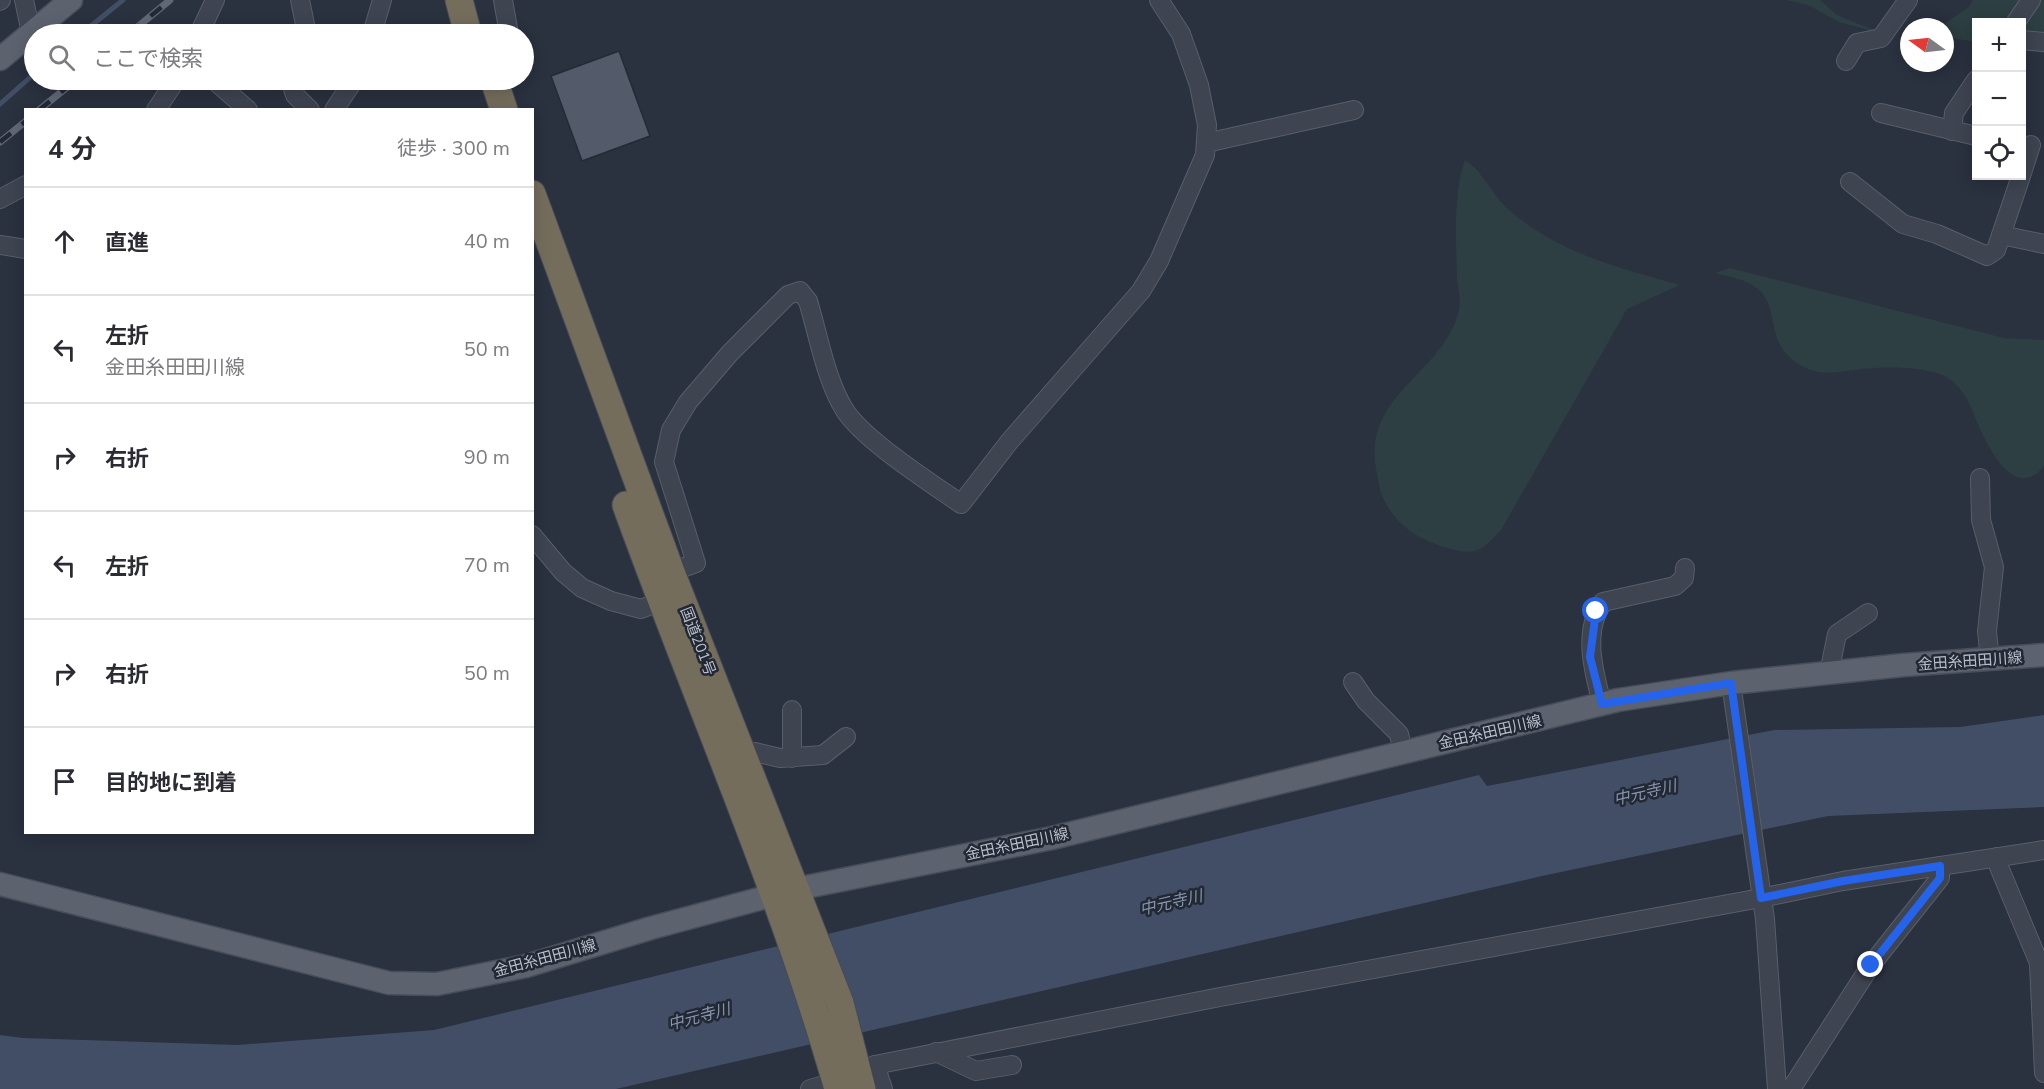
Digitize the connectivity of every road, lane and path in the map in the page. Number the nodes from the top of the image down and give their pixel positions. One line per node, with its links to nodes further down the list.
1 (24, 0): 13 (street)
2 (71, 0): 14 (main road)
3 (215, 0): 15 (street)
4 (300, 0): 16 (street)
5 (382, 0): 17 (street)
6 (459, 0): 18 (highway)
7 (475, 0): 19 (highway)
8 (503, 0): 20 (street)
9 (1159, 0): 39 (street)
10 (1908, 0): 25 (street)
11 (2031, 0): 12 (street)
12 (2019, 18)
13 (30, 24)
14 (43, 24)
15 (204, 24)
16 (305, 24)
17 (375, 24)
18 (465, 24)
19 (481, 24)
20 (507, 24)
21 (24, 40): 24 (main road)
22 (2026, 40): 23 (street)
23 (2044, 42)
24 (0, 60)
25 (1846, 61)
26 (1972, 87): 37 (street)
27 (169, 90): 31 (street)
28 (225, 90): 32 (street)
29 (293, 90): 33 (street)
30 (347, 90): 34 (street)
31 (157, 108)
32 (246, 108)
33 (308, 108)
34 (335, 108)
35 (1354, 110): 39 (street)
36 (1881, 113): 37 (street)
37 (1952, 131): 38 (street)
38 (1972, 135)
39 (1206, 143): 55 (street)
40 (2032, 145): 41 (street)
41 (2026, 161)
42 (2019, 180): 47 (street)
43 (1850, 182): 47 (street)
44 (24, 186): 45 (street)
45 (0, 199)
46 (534, 199): 55 (highway, 国道201号)
47 (2001, 235): 48 (street)
48 (2044, 244)
49 (0, 245): 50 (street)
50 (24, 249)
51 (534, 250): 56 (highway, 国道201号)
52 (1980, 478): 59 (street)
53 (534, 537): 56 (street)
54 (1685, 568): 63 (street)
55 (671, 572): 67 (highway, 国道201号)
56 (661, 601): 74 (highway, 国道201号)
57 (1868, 613): 60 (street)
58 (2044, 655): 59 (main road, 金田糸田田川線)
59 (1990, 660): 60 (main road, 金田糸田田川線)
60 (1829, 673): 62 (main road, 金田糸田田川線)
61 (1353, 682): 66 (street)
62 (1731, 683): 63 (main road, 金田糸田田川線); 73 (street)
63 (1602, 704): 66 (main road, 金田糸田田川線)
64 (792, 710): 68 (street)
65 (846, 737): 68 (street)
66 (1403, 752): 74 (main road, 金田糸田田川線)
67 (743, 757): 68 (street); 74 (highway, 国道201号)
68 (792, 758)
69 (2044, 850): 70 (street)
70 (1997, 857): 71 (street); 77 (street)
71 (1940, 866): 73 (street); 81 (street)
72 (0, 884): 74 (main road, 金田糸田田川線)
73 (1760, 891): 75 (street); 80 (street)
74 (785, 892): 78 (highway, 国道201号)
75 (936, 1053): 76 (street); 78 (street)
76 (1012, 1065)
77 (2044, 1073)
78 (845, 1077): 79 (street)
79 (883, 1089)
80 (1777, 1089)
81 (1791, 1089)

